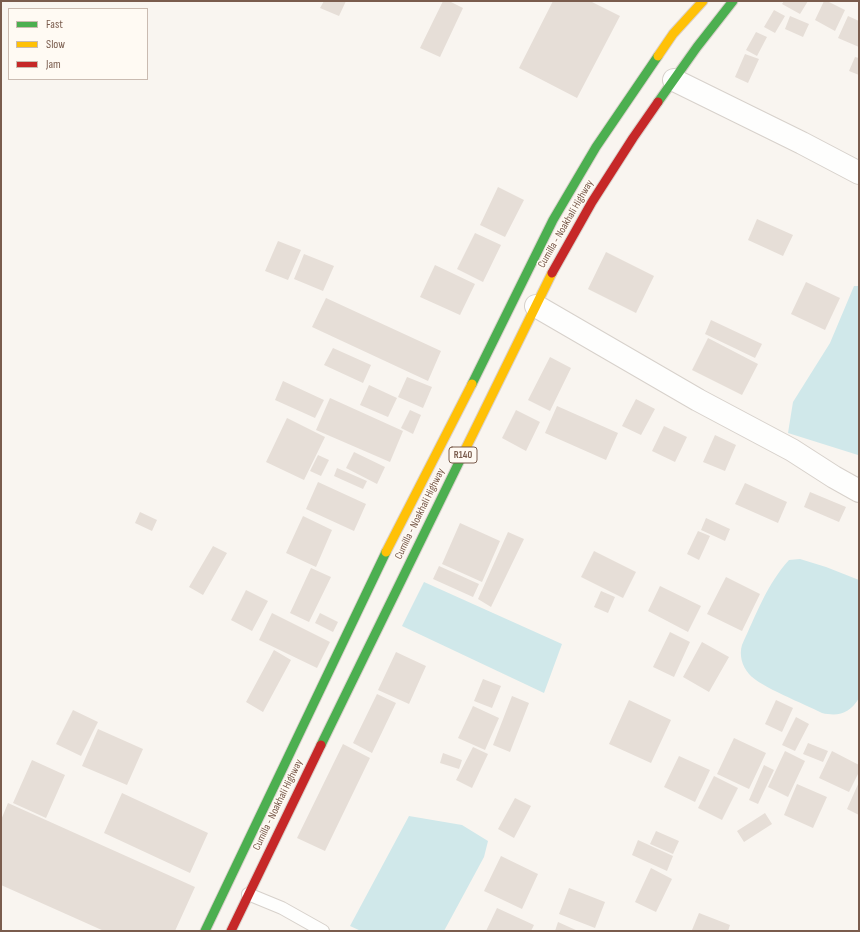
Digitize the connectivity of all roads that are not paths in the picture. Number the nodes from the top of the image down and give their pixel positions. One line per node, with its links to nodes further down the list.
1 (702, 1): 8 (main road, Cumilla - Noakhali Highway / R140)
2 (733, 1): 3 (main road, Cumilla - Noakhali Highway / R140)
3 (674, 80): 4 (street); 5 (main road, Cumilla - Noakhali Highway / R140)
4 (859, 173)
5 (536, 306): 6 (street); 7 (main road, Cumilla - Noakhali Highway / R140)
6 (859, 491)
7 (248, 894): 9 (main road, Cumilla - Noakhali Highway / R140); 10 (lane)
8 (205, 931)
9 (231, 931)
10 (323, 931)

